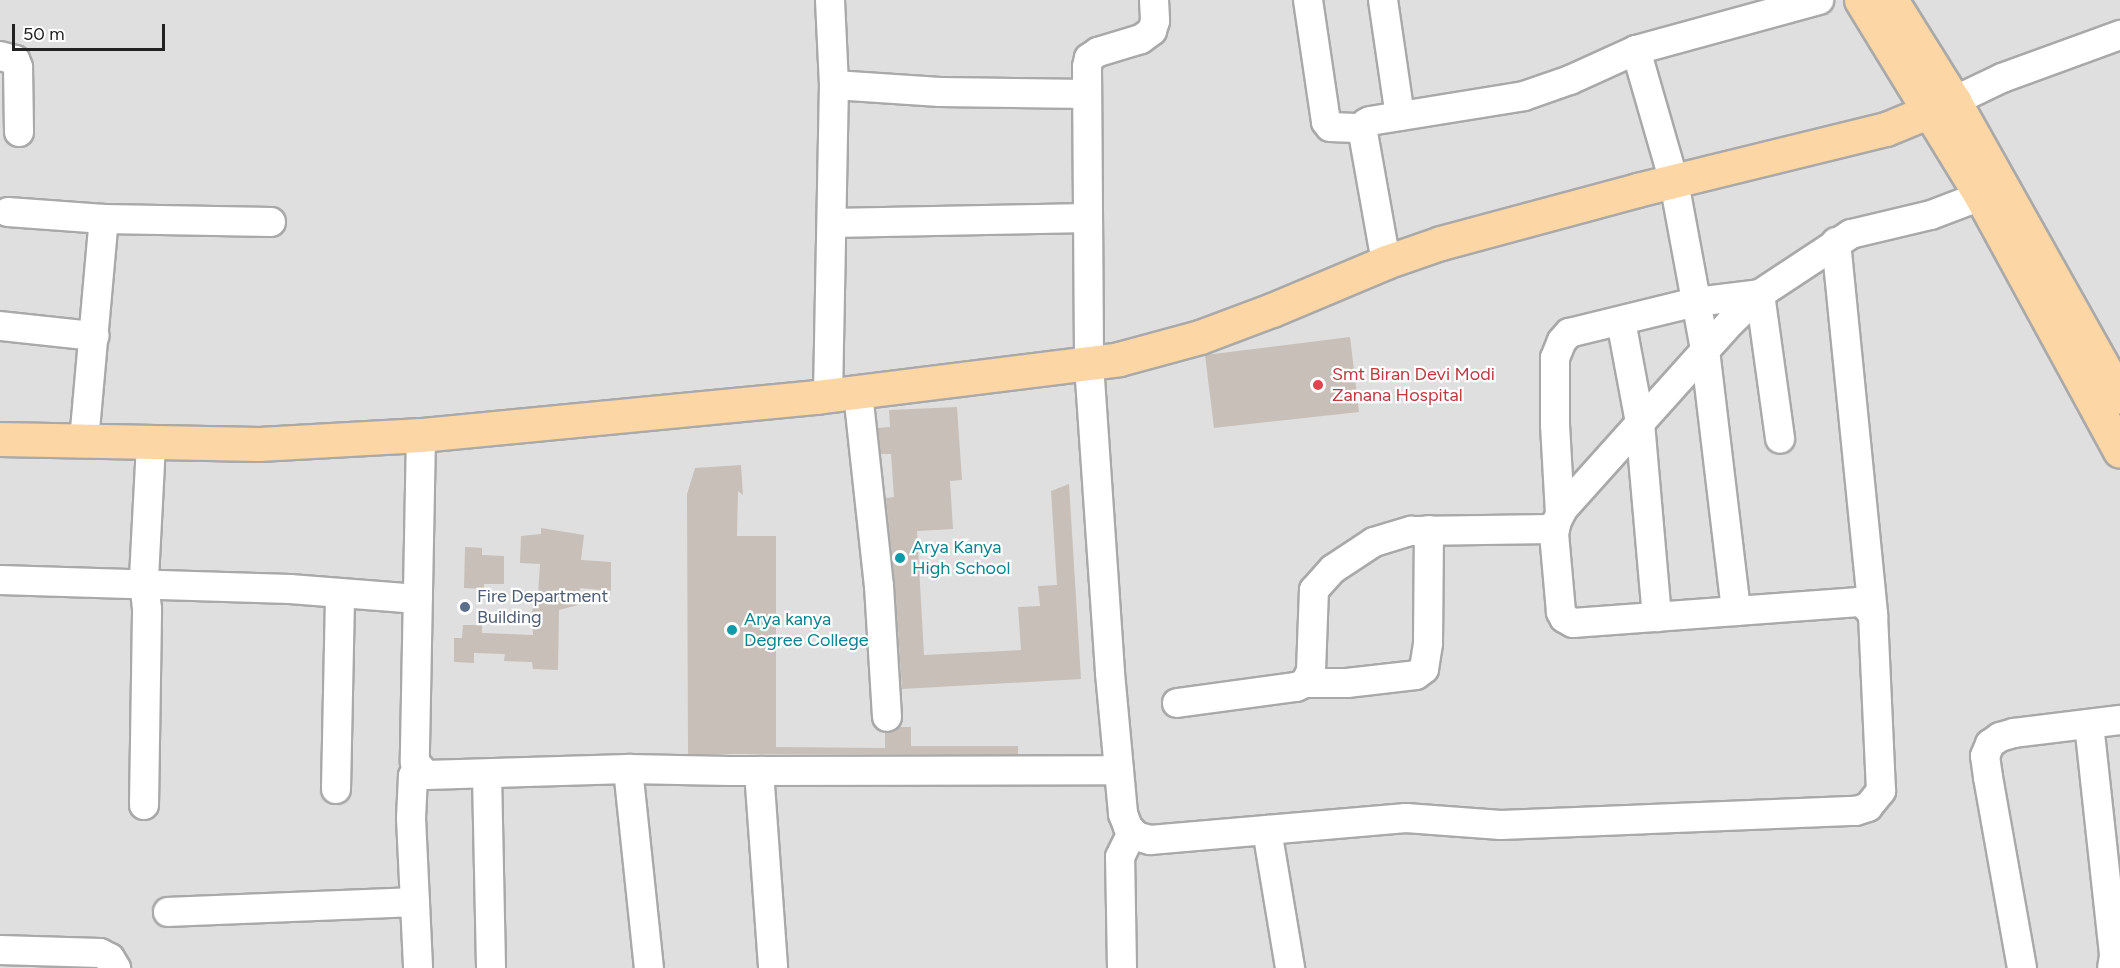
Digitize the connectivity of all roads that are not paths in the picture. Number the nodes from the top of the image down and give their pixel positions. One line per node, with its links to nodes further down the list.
1 (830, 0): 11 (street)
2 (1154, 0): 12 (street)
3 (1308, 0): 15 (street)
4 (1383, 0): 14 (street)
5 (1819, 0): 9 (street)
6 (1861, 0): 13 (main road)
7 (1891, 0): 13 (main road)
8 (2120, 35): 13 (street)
9 (1636, 50): 14 (street); 17 (street)
10 (0, 56): 16 (street)
11 (834, 85): 12 (street); 23 (street)
12 (1087, 94): 20 (street)
13 (1942, 106): 17 (main road); 18 (main road); 34 (main road)
14 (1400, 116): 15 (street)
15 (1363, 128): 25 (street)
16 (19, 132)
17 (1674, 182): 25 (main road); 27 (street)
18 (1981, 196): 24 (street); 39 (main road)
19 (8, 213): 21 (street)
20 (1088, 218): 23 (street); 32 (street)
21 (104, 219): 22 (street); 30 (street)
22 (271, 222)
23 (833, 223): 33 (street)
24 (1836, 242): 26 (street); 49 (street)
25 (1386, 262): 32 (main road)
26 (1761, 294): 27 (street); 31 (street); 38 (street)
27 (1696, 302): 28 (street); 31 (street)
28 (1621, 321): 35 (street); 42 (street)
29 (0, 326): 30 (street)
30 (94, 336): 40 (street)
31 (1706, 350): 35 (street); 48 (street)
32 (1089, 364): 33 (main road); 58 (street)
33 (843, 394): 36 (main road); 53 (street)
34 (2120, 397)
35 (1640, 423): 42 (street); 50 (street)
36 (421, 435): 41 (main road); 47 (street)
37 (0, 439): 40 (main road)
38 (1780, 439)
39 (2117, 439)
40 (84, 441): 41 (main road)
41 (151, 442): 45 (street)
42 (1558, 521): 43 (street); 50 (street)
43 (1429, 530): 51 (street); 51 (street)
44 (0, 580): 45 (street)
45 (145, 584): 46 (street); 62 (street)
46 (340, 593): 47 (street); 61 (street)
47 (418, 599): 56 (street)
48 (1736, 611): 49 (street); 50 (street)
49 (1873, 615): 63 (street)
50 (1657, 617)
51 (1305, 683): 52 (street)
52 (1177, 703)
53 (887, 717)
54 (2120, 720): 55 (street)
55 (2089, 724): 75 (street); 76 (street)
56 (417, 767): 60 (street); 65 (street)
57 (628, 769): 59 (street); 60 (street); 71 (street)
58 (1119, 770): 59 (street); 64 (street)
59 (759, 771): 72 (street)
60 (487, 775): 70 (street)
61 (336, 789)
62 (144, 805)
63 (1267, 831): 64 (street); 74 (street)
64 (1132, 832): 73 (street)
65 (415, 902): 66 (street); 69 (street)
66 (168, 912)
67 (0, 950): 68 (street)
68 (116, 968)
69 (418, 968)
70 (491, 968)
71 (650, 968)
72 (773, 968)
73 (1122, 968)
74 (1290, 968)
75 (2022, 968)
76 (2112, 968)

